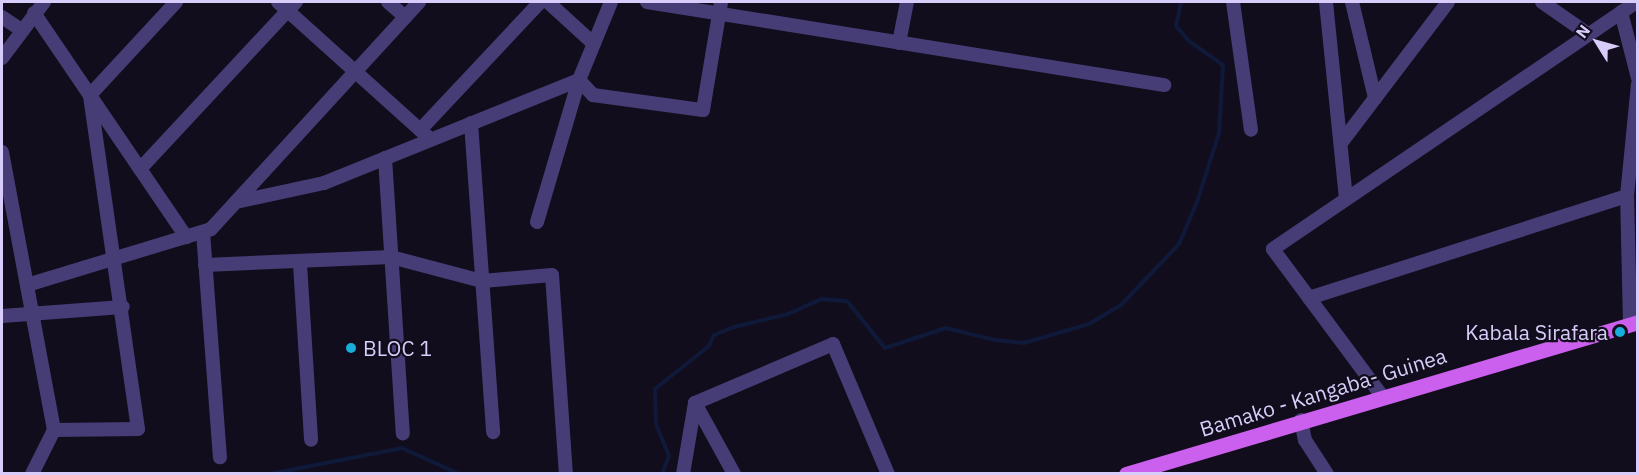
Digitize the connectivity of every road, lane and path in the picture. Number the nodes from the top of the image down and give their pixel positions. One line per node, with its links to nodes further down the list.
1 (44, 2): 19 (street)
2 (176, 2): 32 (street)
3 (388, 2): 21 (street)
4 (418, 2): 21 (street)
5 (540, 2): 36 (street)
6 (548, 2): 25 (street)
7 (611, 2): 25 (street)
8 (647, 2): 17 (street)
9 (907, 2): 24 (street)
10 (1233, 2): 35 (street)
11 (1326, 2): 37 (street)
12 (1352, 2): 33 (street)
13 (1448, 2): 33 (street)
14 (1542, 2): 23 (street)
15 (1636, 2): 18 (street)
16 (287, 4): 27 (street); 40 (street)
17 (720, 8): 24 (street); 29 (street)
18 (1621, 12): 23 (street); 28 (street)
19 (34, 13): 22 (street); 32 (street)
20 (2, 17): 22 (street)
21 (405, 17): 27 (street)
22 (20, 29): 26 (street)
23 (1588, 34): 42 (street)
24 (899, 42): 31 (street)
25 (594, 44): 29 (street)
26 (2, 58)
27 (355, 71): 36 (street); 43 (street)
28 (1638, 78)
29 (579, 80): 34 (street); 44 (street)
30 (1638, 84): 41 (street)
31 (1164, 85)
32 (90, 95): 40 (street); 48 (street)
33 (1375, 98): 37 (street)
34 (471, 123): 36 (street); 51 (street)
35 (1251, 130)
36 (425, 135): 39 (street)
37 (1341, 143): 42 (street)
38 (2, 152): 52 (street)
39 (385, 158): 43 (street); 47 (street)
40 (140, 169): 46 (street)
41 (1627, 196): 53 (street); 57 (street)
42 (1346, 199): 53 (street)
43 (236, 202): 45 (street)
44 (537, 222)
45 (203, 232): 46 (street); 50 (street)
46 (186, 237): 48 (street)
47 (391, 257): 49 (street); 51 (street); 63 (street)
48 (116, 258): 52 (street); 54 (street)
49 (300, 264): 50 (street); 64 (street)
50 (206, 265): 65 (street)
51 (482, 281): 62 (street); 67 (street)
52 (27, 285): 55 (street)
53 (1309, 298): 58 (street)
54 (123, 307): 55 (street); 61 (street)
55 (32, 314): 56 (street); 61 (street)
56 (2, 316)
57 (1634, 323): 58 (main road, Bamako - Kangaba- Guinea)
58 (1382, 396): 60 (main road, Bamako - Kangaba- Guinea)
59 (695, 403): 68 (street); 69 (street); 70 (street)
60 (1301, 420): 71 (main road, Bamako - Kangaba- Guinea); 72 (street)
61 (54, 430): 66 (street)
62 (493, 432)
63 (403, 433)
64 (311, 440)
65 (220, 457)
66 (32, 474)
67 (566, 474)
68 (683, 474)
69 (734, 474)
70 (888, 474)
71 (1126, 474)
72 (1327, 474)

